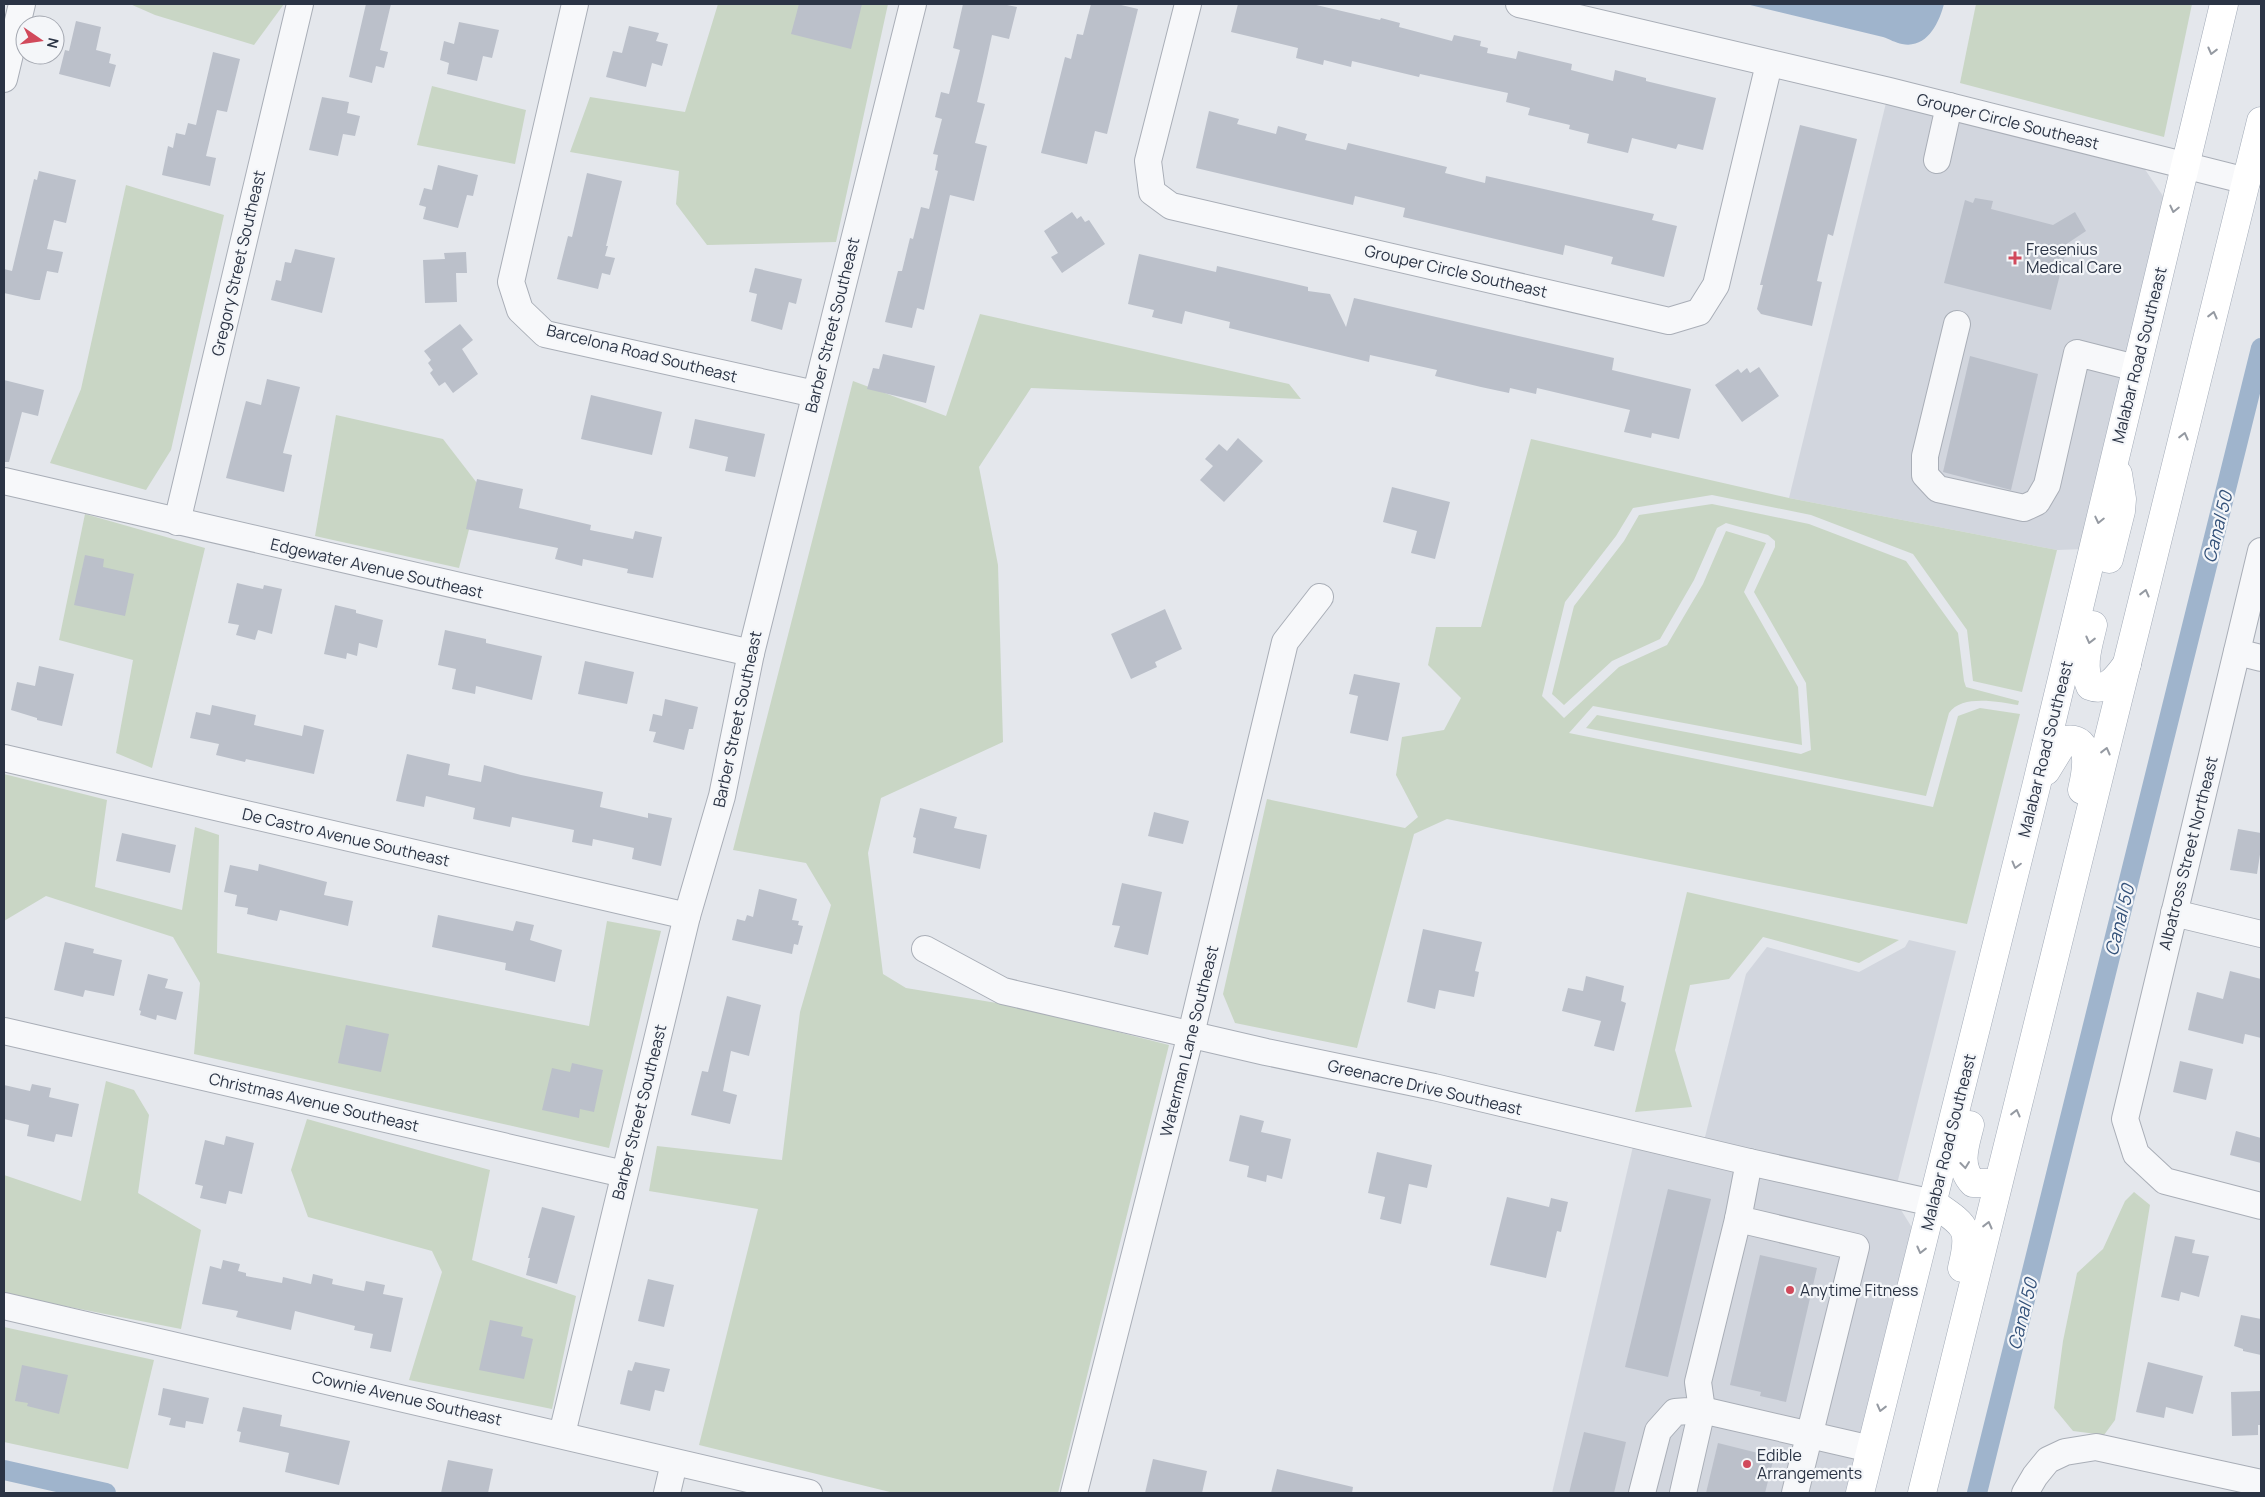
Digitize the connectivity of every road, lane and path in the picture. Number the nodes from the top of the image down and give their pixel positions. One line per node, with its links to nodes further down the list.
1 (22, 4): 9 (street)
2 (300, 4): 20 (street, Gregory Street Southeast)
3 (575, 4): 17 (street, Barcelona Road Southeast)
4 (912, 4): 17 (street, Barber Street Southeast)
5 (1188, 4): 8 (street, Grouper Circle Southeast)
6 (1519, 4): 8 (street, Grouper Circle Southeast)
7 (2224, 4): 13 (main road, Malabar Road Southeast, one-way to 13)
8 (1769, 64): 10 (street, Grouper Circle Southeast)
9 (4, 78)
10 (1949, 106): 12 (street); 13 (street, Grouper Circle Southeast)
11 (2261, 120): 14 (main road)
12 (1937, 160)
13 (2184, 165): 14 (street, Grouper Circle Southeast); 16 (main road, Malabar Road Southeast, one-way to 16)
14 (2246, 181): 25 (main road, one-way to 14)
15 (1957, 324): 16 (street)
16 (2136, 368): 18 (main road, Malabar Road Southeast)
17 (815, 394): 23 (street, Barber Street Southeast)
18 (2114, 455): 25 (main road, one-way to 25); 27 (main road, Malabar Road Southeast, one-way to 27)
19 (4, 481): 20 (street, Edgewater Avenue Southeast)
20 (177, 522): 23 (street, Edgewater Avenue Southeast)
21 (2261, 551): 24 (street, Albatross Street Northeast)
22 (1320, 598): 35 (street, Waterman Lane Southeast)
23 (751, 653): 29 (street, Barber Street Southeast)
24 (2249, 655): 28 (street, Albatross Street Northeast)
25 (2127, 664): 33 (main road, one-way to 25)
26 (4, 758): 29 (street, De Castro Avenue Southeast)
27 (2036, 787): 31 (main road, Malabar Road Southeast, one-way to 31); 33 (main road)
28 (2174, 913): 30 (street); 41 (street, Albatross Street Northeast)
29 (688, 916): 38 (street, Barber Street Southeast)
30 (2261, 934)
31 (1995, 946): 39 (main road, one-way to 39); 40 (main road, Malabar Road Southeast)
32 (925, 949): 35 (street, Greenacre Drive Southeast)
33 (2053, 963): 36 (main road, one-way to 33)
34 (4, 1031): 38 (street, Christmas Avenue Southeast)
35 (1191, 1034): 37 (street, Greenacre Drive Southeast); 53 (street, Waterman Lane Southeast)
36 (2004, 1160): 39 (main road); 57 (main road, one-way to 36)
37 (1749, 1162): 40 (street, Greenacre Drive Southeast); 42 (street)
38 (624, 1174): 45 (street, Barber Street Southeast)
39 (1988, 1183): 40 (main road)
40 (1934, 1203): 47 (main road, Malabar Road Southeast, one-way to 47); 57 (main road)
41 (2261, 1206)
42 (1738, 1219): 44 (street); 46 (street)
43 (4, 1306): 45 (street, Cownie Avenue Southeast)
44 (1702, 1410): 46 (street); 54 (street); 55 (street)
45 (562, 1434): 48 (street, Cownie Avenue Southeast)
46 (1809, 1435): 47 (street); 56 (street)
47 (1871, 1449): 50 (main road, Malabar Road Southeast)
48 (674, 1463): 51 (street); 52 (street, Cownie Avenue Southeast)
49 (2261, 1483): 58 (street)
50 (1864, 1488)
51 (667, 1493)
52 (809, 1493)
53 (1074, 1493)
54 (1642, 1493)
55 (1682, 1493)
56 (1795, 1493)
57 (1920, 1493)
58 (2026, 1493)

